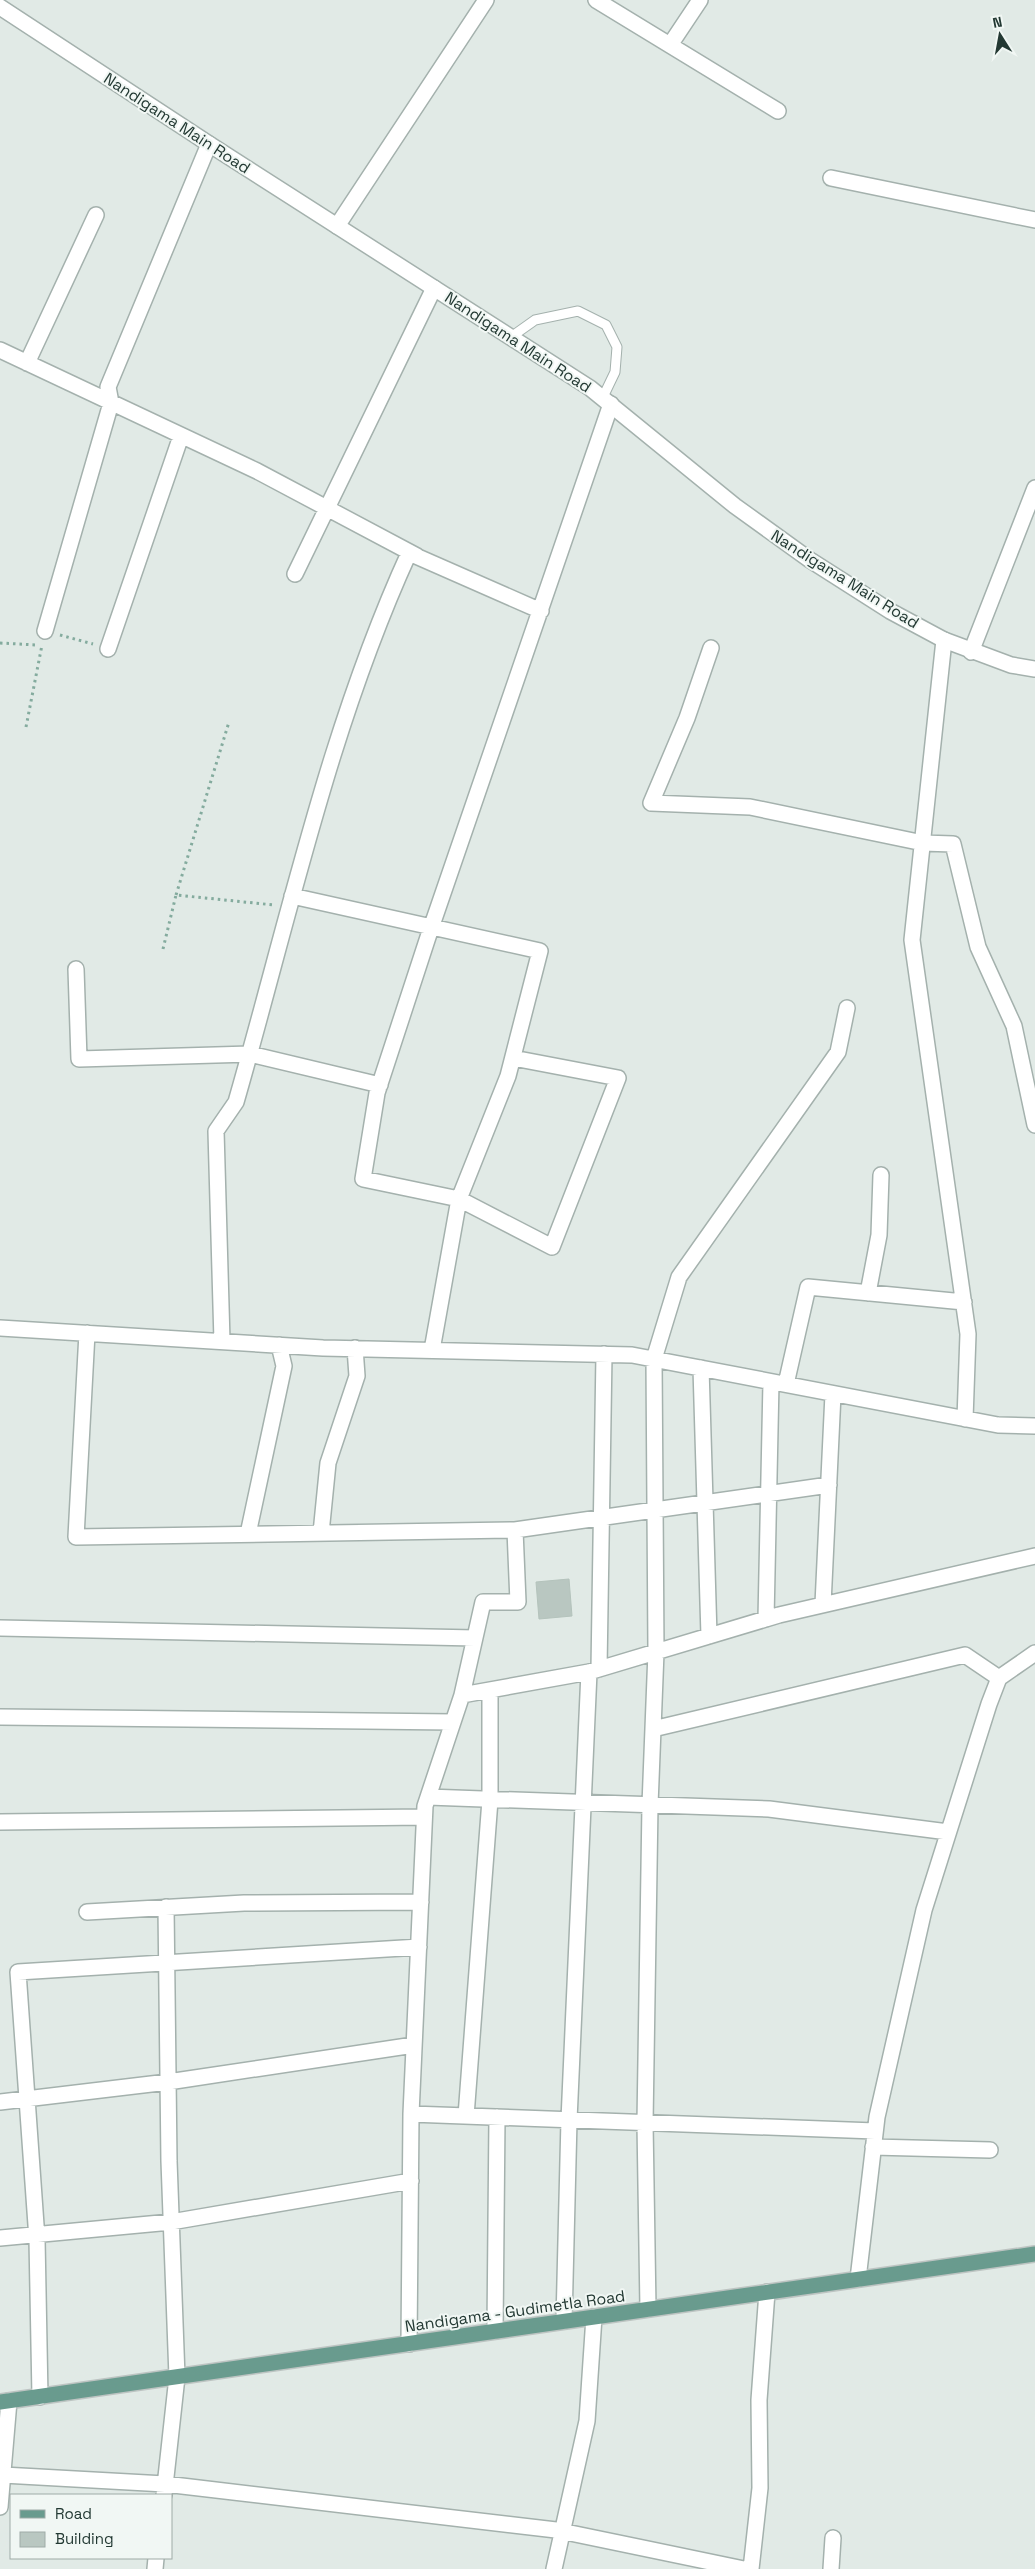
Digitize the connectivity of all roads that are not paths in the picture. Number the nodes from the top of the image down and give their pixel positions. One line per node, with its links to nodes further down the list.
1 (486, 0): 11 (street)
2 (596, 0): 5 (street)
3 (700, 0): 5 (street)
4 (0, 7): 7 (street, Nandigama Main Road)
5 (670, 45): 6 (street)
6 (778, 111)
7 (209, 144): 11 (street, Nandigama Main Road); 17 (street)
8 (831, 178): 10 (street)
9 (96, 215): 15 (street)
10 (1035, 220)
11 (337, 226): 12 (street, Nandigama Main Road)
12 (434, 288): 13 (street, Nandigama Main Road); 20 (street)
13 (511, 337): 16 (street, Nandigama Main Road); 16 (lane)
14 (0, 350): 15 (street)
15 (27, 363): 17 (street)
16 (607, 400): 23 (street); 25 (street, Nandigama Main Road)
17 (111, 403): 18 (street); 24 (street)
18 (182, 436): 20 (street); 27 (street)
19 (1035, 488): 28 (street)
20 (326, 508): 21 (street); 22 (street)
21 (417, 556): 23 (street); 31 (street)
22 (295, 574)
23 (541, 611): 32 (street)
24 (43, 638)
25 (944, 640): 28 (street, Nandigama Main Road); 30 (street)
26 (711, 648): 30 (street)
27 (108, 649)
28 (971, 652): 29 (street, Nandigama Main Road)
29 (1035, 669)
30 (924, 843): 38 (street); 42 (street)
31 (291, 901): 32 (street); 35 (street)
32 (432, 926): 36 (street); 37 (street)
33 (76, 969): 35 (street)
34 (847, 1008): 50 (street)
35 (250, 1054): 37 (street); 45 (street)
36 (513, 1058): 40 (street); 40 (street)
37 (380, 1085): 40 (street)
38 (1035, 1125)
39 (881, 1175): 41 (street)
40 (459, 1199): 48 (street)
41 (868, 1293): 42 (street); 52 (street)
42 (964, 1302): 54 (street)
43 (0, 1328): 44 (street)
44 (87, 1333): 45 (street); 63 (street)
45 (222, 1341): 46 (street)
46 (280, 1345): 47 (street); 63 (street)
47 (355, 1348): 48 (street); 62 (street)
48 (432, 1350): 49 (street)
49 (604, 1354): 50 (street); 60 (street)
50 (654, 1359): 51 (street); 59 (street)
51 (701, 1368): 52 (street); 58 (street)
52 (778, 1383): 53 (street); 57 (street)
53 (834, 1394): 54 (street); 56 (street)
54 (965, 1418): 55 (street)
55 (1035, 1426)
56 (829, 1486): 57 (street); 65 (street)
57 (769, 1494): 58 (street); 66 (street)
58 (705, 1503): 59 (street); 68 (street)
59 (655, 1510): 60 (street); 70 (street)
60 (602, 1518): 61 (street); 72 (street)
61 (515, 1530): 62 (street); 69 (street)
62 (321, 1533): 63 (street)
63 (248, 1534)
64 (1035, 1556): 65 (street)
65 (823, 1604): 66 (street)
66 (766, 1619): 68 (street)
67 (0, 1628): 69 (street)
68 (709, 1636): 70 (street)
69 (475, 1638): 75 (street)
70 (656, 1652): 72 (street); 78 (street)
71 (1035, 1653): 73 (street)
72 (594, 1670): 74 (street); 81 (street)
73 (999, 1678): 78 (street); 85 (street)
74 (490, 1690): 75 (street); 80 (street)
75 (462, 1695): 77 (street)
76 (0, 1717): 77 (street)
77 (453, 1722): 79 (street)
78 (653, 1729): 82 (street)
79 (428, 1797): 80 (street); 83 (street)
80 (490, 1800): 81 (street); 96 (street)
81 (582, 1803): 82 (street); 98 (street)
82 (650, 1805): 85 (street); 99 (street)
83 (424, 1818): 84 (street); 86 (street)
84 (0, 1822)
85 (948, 1832): 100 (street)
86 (421, 1902): 87 (street); 89 (street)
87 (166, 1907): 88 (street); 90 (street)
88 (87, 1912)
89 (418, 1947): 90 (street); 91 (street)
90 (167, 1963): 92 (street); 93 (street)
91 (414, 2045): 92 (street); 95 (street)
92 (168, 2082): 93 (street); 104 (street)
93 (27, 2099): 94 (street); 105 (street)
94 (0, 2102)
95 (411, 2114): 96 (street); 103 (street)
96 (466, 2116): 97 (street)
97 (497, 2117): 98 (street); 113 (street)
98 (569, 2120): 99 (street); 112 (street)
99 (645, 2122): 100 (street); 110 (street)
100 (875, 2131): 101 (street)
101 (873, 2147): 102 (street); 108 (street)
102 (990, 2150)
103 (411, 2180): 104 (street); 114 (street)
104 (171, 2222): 105 (street); 115 (street)
105 (37, 2234): 106 (street); 116 (street)
106 (0, 2238)
107 (1035, 2254): 108 (main road, Nandigama - Gudimetla Road)
108 (858, 2279): 109 (main road, Nandigama - Gudimetla Road)
109 (767, 2292): 110 (main road, Nandigama - Gudimetla Road); 125 (street)
110 (648, 2309): 111 (main road, Nandigama - Gudimetla Road)
111 (594, 2317): 112 (main road, Nandigama - Gudimetla Road); 121 (street)
112 (564, 2321): 113 (main road, Nandigama - Gudimetla Road)
113 (495, 2331): 114 (main road, Nandigama - Gudimetla Road)
114 (409, 2344): 115 (main road, Nandigama - Gudimetla Road)
115 (177, 2377): 116 (main road, Nandigama - Gudimetla Road); 119 (street)
116 (40, 2397): 117 (main road, Nandigama - Gudimetla Road)
117 (5, 2402): 118 (street)
118 (3, 2475): 119 (street); 120 (street)
119 (164, 2490): 121 (street)
120 (0, 2507)
121 (562, 2531): 123 (street); 124 (street)
122 (833, 2538): 126 (street)
123 (554, 2569)
124 (744, 2569)
125 (751, 2569)
126 (831, 2569)

